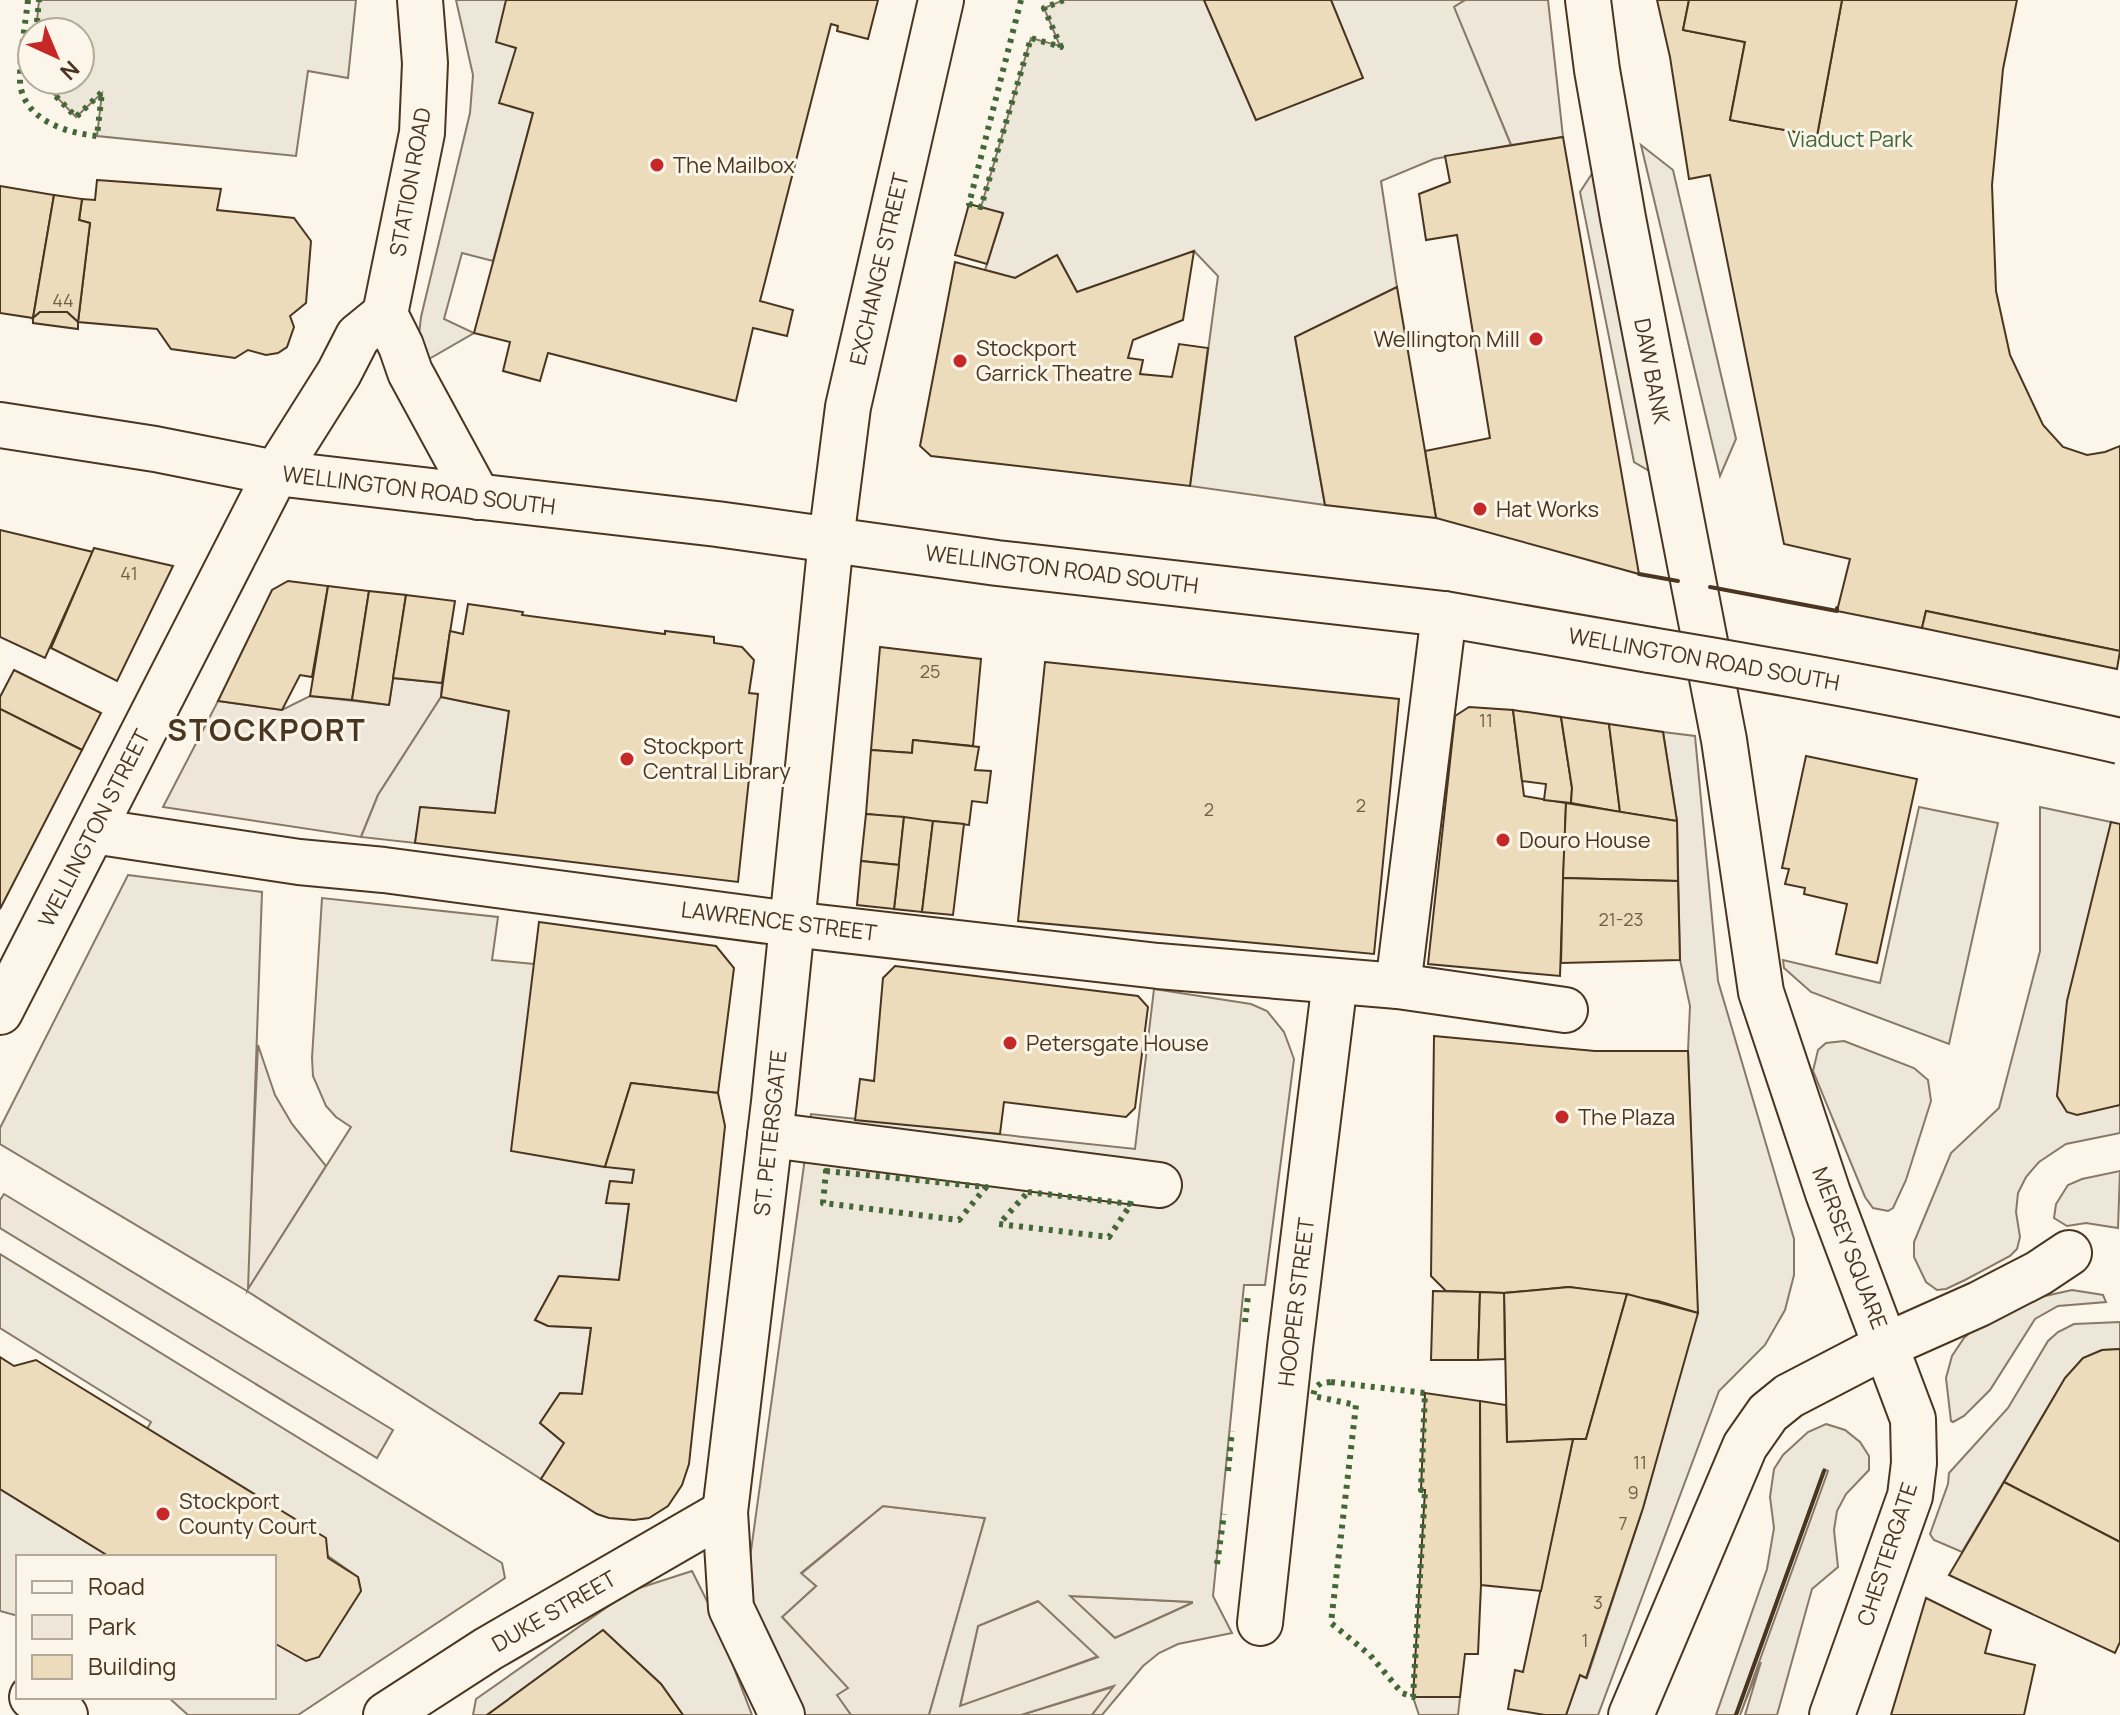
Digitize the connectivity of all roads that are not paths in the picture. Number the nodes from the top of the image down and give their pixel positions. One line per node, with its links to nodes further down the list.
1 (420, 0): 4 (main road, STATION ROAD)
2 (941, 0): 8 (main road, EXCHANGE STREET)
3 (1588, 0): 10 (main road, DAW BANK)
4 (385, 314): 6 (main road); 7 (main road)
5 (0, 425): 6 (main road, WELLINGTON ROAD SOUTH)
6 (276, 473): 7 (main road, WELLINGTON ROAD SOUTH); 12 (main road, WELLINGTON STREET)
7 (478, 497): 8 (main road, WELLINGTON ROAD SOUTH)
8 (831, 540): 9 (main road, WELLINGTON ROAD SOUTH); 13 (main road, ST. PETERSGATE)
9 (1444, 614): 11 (main road, WELLINGTON ROAD SOUTH, bridge); 15 (main road)
10 (1724, 740): 21 (main road, MERSEY SQUARE)
11 (2120, 741)
12 (93, 831): 13 (main road, LAWRENCE STREET); 17 (main road, WELLINGTON STREET)
13 (791, 924): 14 (main road, LAWRENCE STREET); 18 (main road, ST. PETERSGATE)
14 (1335, 981): 15 (main road, LAWRENCE STREET); 23 (main road, HOOPER STREET)
15 (1398, 986): 16 (main road, LAWRENCE STREET)
16 (1565, 1010)
17 (0, 1012)
18 (770, 1135): 19 (main road); 22 (main road, ST. PETERSGATE)
19 (1159, 1185)
20 (2069, 1253): 21 (main road)
21 (1887, 1345): 28 (main road, MERSEY SQUARE); 29 (main road, CHESTERGATE)
22 (725, 1512): 26 (main road, DUKE STREET); 27 (main road, ST. PETERSGATE)
23 (1260, 1623)
24 (36, 1699): 25 (main road)
25 (65, 1715)
26 (386, 1715)
27 (782, 1715)
28 (1631, 1715)
29 (1832, 1715)

